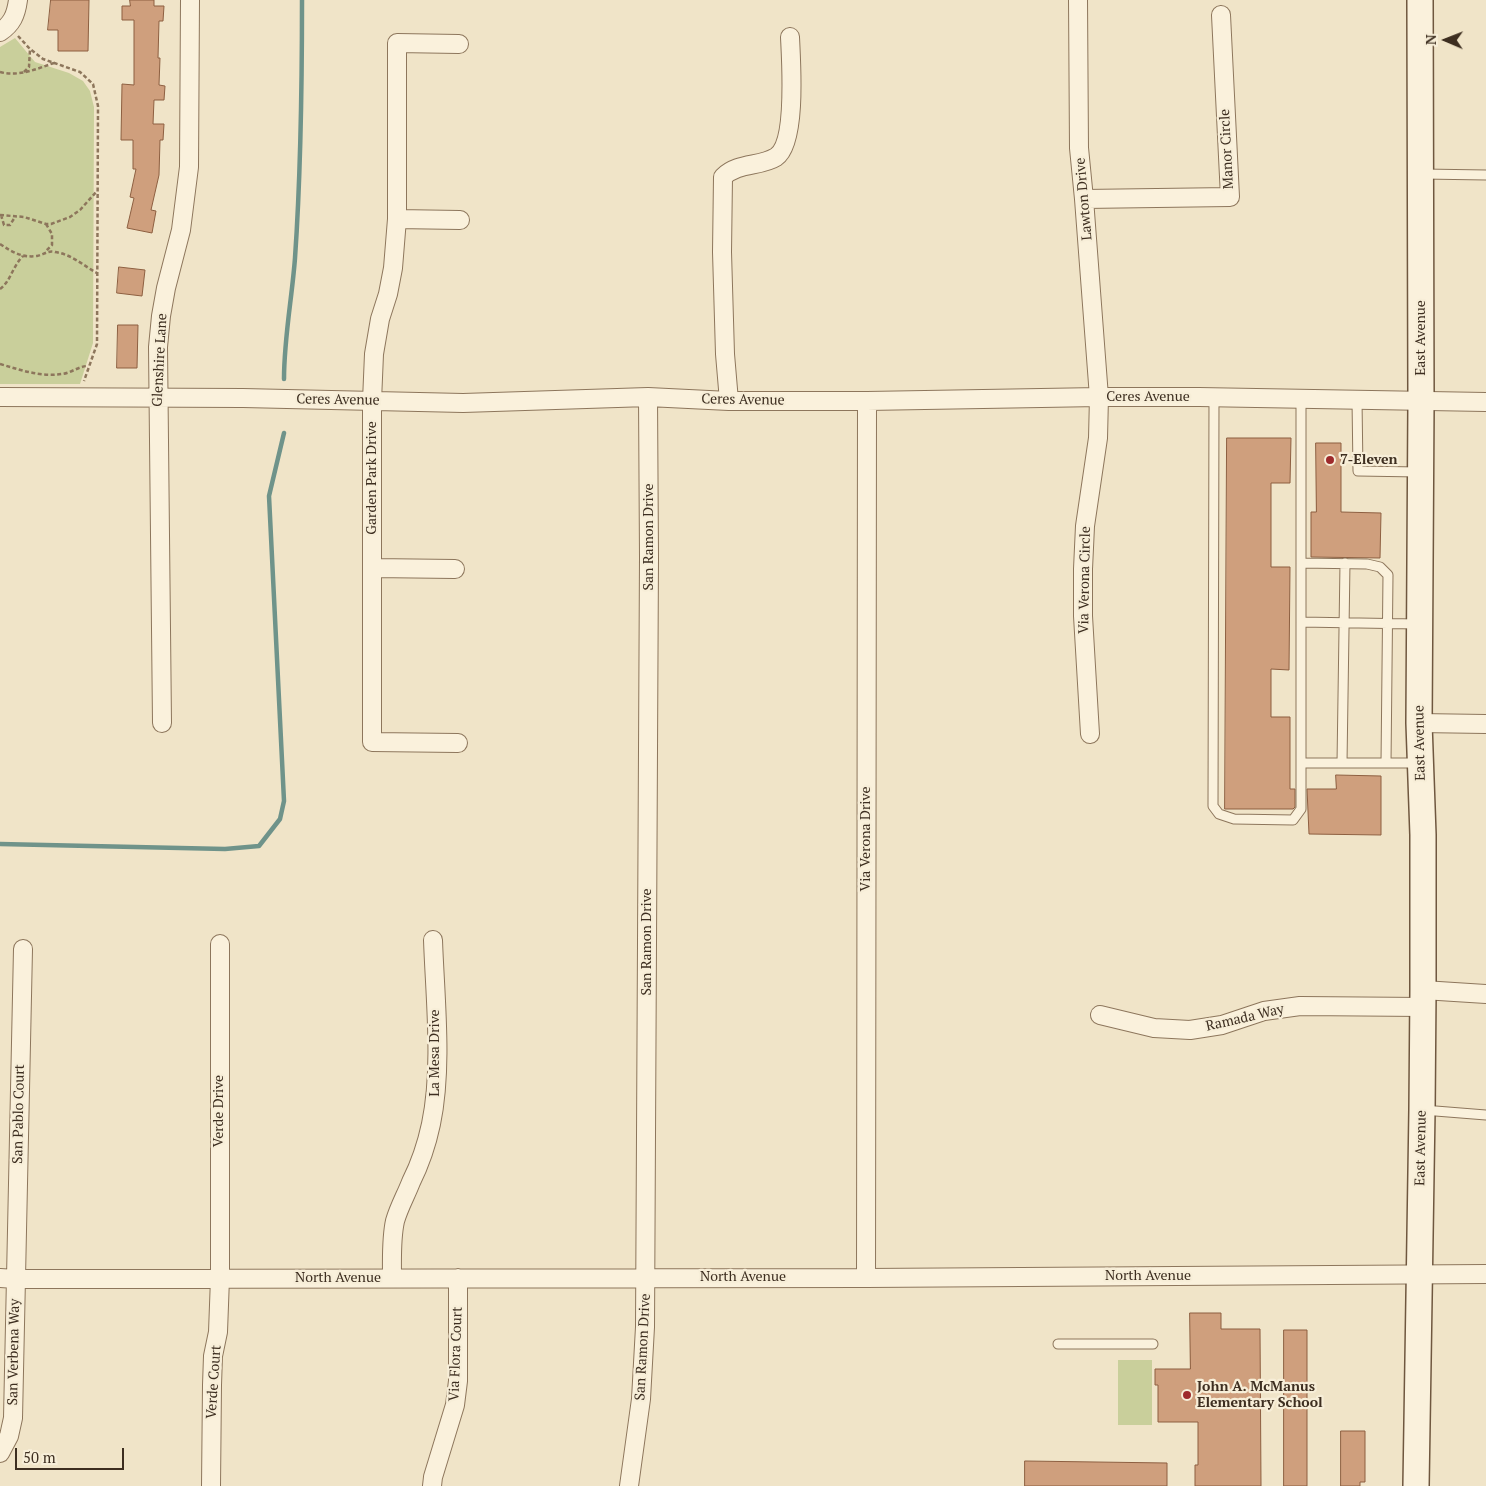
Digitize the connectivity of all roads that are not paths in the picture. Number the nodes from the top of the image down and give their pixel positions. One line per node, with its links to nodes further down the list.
1 (190, 0): 18 (street, Glenshire Lane)
2 (1078, 0): 11 (street, Lawton Drive)
3 (1420, 0): 9 (main road, East Avenue)
4 (18, 1): 6 (street)
5 (1221, 15): 11 (street, Manor Circle)
6 (4, 29)
7 (790, 37): 22 (street)
8 (459, 44): 12 (street, Garden Park Drive)
9 (1420, 174): 10 (lane); 24 (main road, East Avenue)
10 (1486, 175)
11 (1084, 199): 16 (street, Lawton Drive)
12 (397, 219): 13 (street); 21 (street, Garden Park Drive)
13 (460, 220)
14 (0, 397): 18 (street, Ceres Avenue)
15 (648, 397): 21 (street, Ceres Avenue); 22 (street, Ceres Avenue); 54 (street, San Ramon Drive)
16 (1099, 397): 17 (street, Ceres Avenue); 23 (street, Ceres Avenue); 38 (street, Via Verona Circle)
17 (1214, 397): 19 (street, Ceres Avenue); 40 (lane)
18 (157, 399): 21 (street, Ceres Avenue); 35 (street, Glenshire Lane)
19 (1301, 399): 20 (street, Ceres Avenue); 27 (lane)
20 (1357, 400): 24 (street, Ceres Avenue); 26 (lane)
21 (372, 401): 29 (street, Garden Park Drive)
22 (729, 401): 23 (street, Ceres Avenue)
23 (867, 401): 59 (street, Via Verona Drive)
24 (1421, 402): 25 (street, Ceres Avenue); 26 (main road, East Avenue)
25 (1486, 402)
26 (1421, 472): 34 (main road, East Avenue)
27 (1301, 563): 28 (lane); 31 (lane)
28 (1345, 563): 32 (lane); 33 (lane)
29 (373, 568): 30 (street); 39 (street, Garden Park Drive)
30 (455, 569)
31 (1301, 622): 32 (lane); 40 (lane)
32 (1344, 622): 33 (lane); 41 (lane)
33 (1388, 623): 34 (lane); 42 (lane)
34 (1420, 624): 36 (main road, East Avenue)
35 (162, 723)
36 (1419, 723): 37 (street); 43 (main road, East Avenue)
37 (1486, 724)
38 (1090, 734)
39 (458, 743)
40 (1301, 763): 41 (lane)
41 (1342, 763): 42 (lane)
42 (1386, 763): 43 (lane)
43 (1420, 763): 48 (main road, East Avenue)
44 (433, 940): 57 (street, La Mesa Drive)
45 (220, 944): 56 (street, Verde Drive)
46 (23, 949): 55 (street, San Pablo Court)
47 (1486, 994): 48 (street, Ramada Way)
48 (1423, 999): 49 (street, Ramada Way); 50 (main road, East Avenue)
49 (1100, 1015)
50 (1422, 1110): 51 (lane); 52 (main road, East Avenue)
51 (1486, 1115)
52 (1419, 1274): 53 (street, North Avenue); 59 (street, North Avenue); 66 (main road, East Avenue)
53 (1486, 1274)
54 (646, 1277): 58 (street, North Avenue); 59 (street, North Avenue); 65 (street, San Ramon Drive)
55 (8, 1278): 56 (street, North Avenue); 62 (street, San Verbena Way)
56 (220, 1278): 57 (street, North Avenue); 63 (street, Verde Court)
57 (392, 1278): 58 (street, North Avenue)
58 (458, 1278): 64 (street, Via Flora Court)
59 (866, 1278)
60 (1058, 1344): 61 (lane)
61 (1153, 1344)
62 (0, 1452)
63 (211, 1486)
64 (432, 1486)
65 (629, 1486)
66 (1416, 1486)

